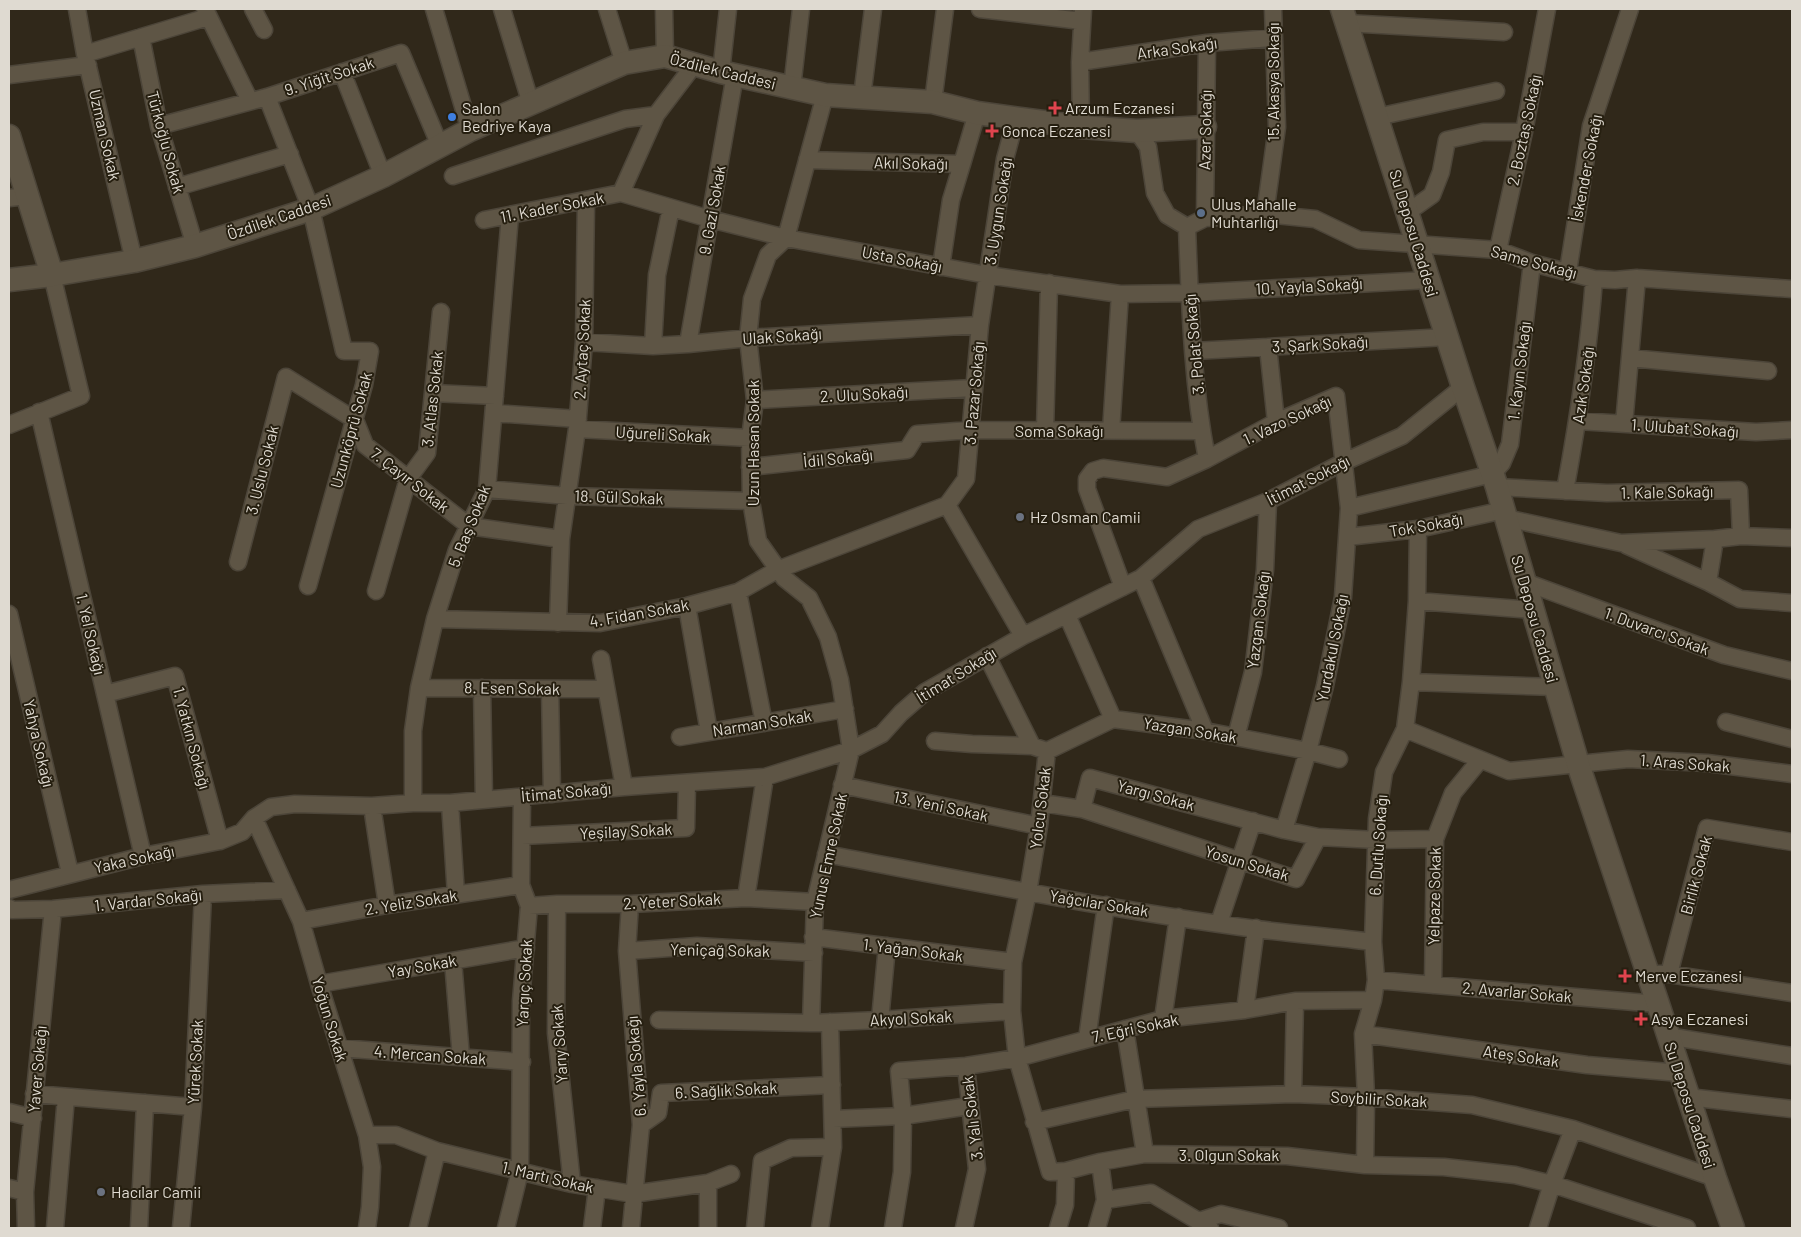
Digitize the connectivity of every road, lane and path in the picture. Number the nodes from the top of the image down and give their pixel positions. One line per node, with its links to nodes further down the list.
1 (77, 9): 24 (street, Uzman Sokak)
2 (253, 9): 18 (street)
3 (434, 9): 46 (street)
4 (502, 9): 38 (street)
5 (607, 9): 26 (street)
6 (664, 9): 23 (street)
7 (728, 9): 29 (street, 9. Gazi Sokak)
8 (801, 9): 31 (street)
9 (873, 9): 35 (street)
10 (945, 9): 37 (street)
11 (980, 9): 16 (street)
12 (1273, 9): 21 (street, 15. Akasya Sokağı)
13 (1547, 9): 48 (street, 2. Boztaş Sokağı)
14 (1630, 9): 76 (street, İskender Sokağı)
15 (206, 13): 20 (street); 36 (street)
16 (1083, 15): 25 (street)
17 (1344, 16): 19 (street); 41 (main road, Su Deposu Caddesi)
18 (264, 30)
19 (1504, 32)
20 (141, 37): 24 (street); 43 (street, Türkoğlu Sokak)
21 (1274, 38): 22 (street, Arka Sokağı); 63 (street, 15. Akasya Sokağı)
22 (1206, 43): 25 (street, Arka Sokağı); 45 (street, Azer Sokağı)
23 (665, 56): 26 (main road, Özdilek Caddesi); 27 (main road, Özdilek Caddesi)
24 (87, 59): 30 (street); 73 (street, Uzman Sokak)
25 (1080, 62): 44 (street)
26 (624, 63): 38 (main road, Özdilek Caddesi)
27 (694, 64): 29 (main road, Özdilek Caddesi); 40 (street, 11. Kader Sokak)
28 (342, 72): 34 (street, 9. Yiğit Sokak); 50 (street, 9. Yiğit Sokak); 54 (street)
29 (728, 74): 31 (main road, Özdilek Caddesi); 66 (street, 9. Gazi Sokak)
30 (9, 75)
31 (792, 88): 33 (main road, Özdilek Caddesi)
32 (1496, 91): 41 (street)
33 (825, 95): 35 (main road, Özdilek Caddesi); 52 (street)
34 (267, 97): 36 (street, 9. Yiğit Sokak); 51 (street)
35 (862, 97): 37 (main road, Özdilek Caddesi)
36 (250, 101): 43 (street, 9. Yiğit Sokak)
37 (933, 102): 39 (main road, Özdilek Caddesi)
38 (531, 104): 46 (main road, Özdilek Caddesi)
39 (977, 113): 42 (main road, Özdilek Caddesi); 53 (street, Akıl Sokağı)
40 (656, 115): 55 (street); 57 (street, 11. Kader Sokak)
41 (1377, 117): 62 (main road, Su Deposu Caddesi)
42 (1016, 118): 44 (main road, Özdilek Caddesi); 78 (street, 3. Uygun Sokağı)
43 (159, 126): 56 (street, Türkoğlu Sokak)
44 (1081, 127): 47 (main road, Özdilek Caddesi)
45 (1205, 127): 47 (main road, Özdilek Caddesi); 65 (street, Azer Sokağı)
46 (470, 130): 50 (main road, Özdilek Caddesi)
47 (1137, 132): 68 (street)
48 (1524, 132): 62 (street); 72 (street, 2. Boztaş Sokağı)
49 (9, 138): 58 (main road)
50 (440, 146): 54 (main road, Özdilek Caddesi)
51 (290, 154): 56 (street); 61 (street)
52 (807, 160): 53 (street, Akıl Sokağı); 69 (street)
53 (962, 164): 75 (street)
54 (383, 176): 61 (main road, Özdilek Caddesi)
55 (453, 176)
56 (177, 187): 71 (street, Türkoğlu Sokak)
57 (620, 193): 59 (street, 11. Kader Sokak); 60 (street, Usta Sokağı)
58 (18, 197): 77 (main road)
59 (586, 201): 64 (street, 11. Kader Sokak); 91 (street, 2. Aytaç Sokak)
60 (671, 208): 66 (street, Usta Sokağı); 93 (street)
61 (312, 209): 71 (main road, Özdilek Caddesi); 105 (street, Uzunköprü Sokak)
62 (1408, 212): 70 (main road, Su Deposu Caddesi)
63 (1265, 214): 65 (street, Same Sokağı); 70 (street, Same Sokağı)
64 (510, 215): 67 (street, 11. Kader Sokak); 101 (street, 5. Baş Sokak)
65 (1204, 218): 68 (street, Same Sokağı)
66 (710, 219): 69 (street, Usta Sokağı); 92 (street, 9. Gazi Sokak)
67 (484, 220)
68 (1187, 227): 85 (street, 3. Polat Sokağı)
69 (786, 238): 75 (street, Usta Sokağı); 90 (street, Uzun Hasan Sokak)
70 (1416, 244): 72 (street, Same Sokağı); 82 (main road, Su Deposu Caddesi)
71 (195, 246): 73 (main road, Özdilek Caddesi)
72 (1498, 250): 74 (street, Same Sokağı)
73 (134, 261): 77 (main road, Özdilek Caddesi)
74 (1532, 263): 76 (street, Same Sokağı); 122 (street, 1. Kayın Sokağı)
75 (941, 267): 78 (street, Usta Sokağı)
76 (1568, 271): 79 (street, Same Sokağı)
77 (52, 275): 81 (main road, Özdilek Caddesi); 103 (street)
78 (987, 275): 83 (street, Usta Sokağı); 88 (street, 3. Pazar Sokağı)
79 (1594, 278): 80 (street, Same Sokağı); 106 (street, Azık Sokağı)
80 (1637, 278): 84 (street, Same Sokağı); 96 (street)
81 (9, 280)
82 (1428, 280): 85 (street, 10. Yayla Sokağı); 89 (main road, Su Deposu Caddesi)
83 (1049, 283): 86 (street, Usta Sokağı); 112 (street)
84 (1792, 290)
85 (1190, 293): 86 (street, Usta Sokağı); 95 (street, 3. Polat Sokağı)
86 (1120, 294): 114 (street)
87 (441, 312): 100 (street, 3. Atlas Sokak)
88 (980, 325): 90 (street, Ulak Sokağı); 98 (street, 3. Pazar Sokağı)
89 (1447, 336): 94 (street, 3. Şark Sokağı); 99 (main road, Su Deposu Caddesi)
90 (748, 338): 92 (street, Ulak Sokağı); 102 (street, Uzun Hasan Sokak)
91 (584, 342): 93 (street, Ulak Sokağı); 109 (street, 2. Aytaç Sokak)
92 (688, 344): 93 (street, Ulak Sokağı)
93 (653, 346)
94 (1268, 347): 95 (street, 3. Şark Sokağı); 107 (street)
95 (1194, 350): 115 (street, 3. Polat Sokağı)
96 (1630, 358): 97 (street); 110 (street)
97 (1768, 371)
98 (973, 388): 102 (street, 2. Ulu Sokağı); 111 (street, 3. Pazar Sokağı)
99 (1462, 388): 119 (street, İtimat Sokağı); 122 (main road, Su Deposu Caddesi)
100 (433, 393): 101 (street); 121 (street, 3. Atlas Sokak)
101 (495, 396): 104 (street, 5. Baş Sokak)
102 (755, 400): 117 (street, Uzun Hasan Sokak)
103 (39, 412): 108 (street); 166 (street, 1. Yel Sokağı)
104 (494, 413): 109 (street, Uğureli Sokak); 123 (street, 5. Baş Sokak)
105 (354, 420): 121 (street, 7. Çayır Sokak); 139 (street, 3. Uslu Sokak); 144 (street, Uzunköprü Sokak)
106 (1578, 421): 110 (street, 1. Ulubat Sokağı); 124 (street, Azık Sokağı)
107 (1276, 422): 118 (street, 1. Vazo Sokağı); 119 (street, 1. Vazo Sokağı)
108 (9, 424)
109 (577, 424): 117 (street, Uğureli Sokak); 125 (street, 2. Aytaç Sokak)
110 (1624, 424): 113 (street, 1. Ulubat Sokağı)
111 (970, 430): 112 (street, Soma Sokağı); 116 (street, Soma Sokağı); 128 (street, 3. Pazar Sokağı)
112 (1045, 430): 114 (street, Soma Sokağı)
113 (1792, 430)
114 (1111, 431): 115 (street, Soma Sokağı)
115 (1202, 431): 118 (street, 3. Polat Sokağı)
116 (917, 434): 120 (street, İdil Sokağı)
117 (750, 438): 120 (street, Uzun Hasan Sokak)
118 (1207, 459): 145 (street, 1. Vazo Sokağı)
119 (1344, 462): 126 (street, İtimat Sokağı); 129 (street, Yurdakul Sokağı)
120 (750, 467): 127 (street, Uzun Hasan Sokak)
121 (408, 479): 131 (street, 7. Çayır Sokak); 146 (street)
122 (1494, 481): 124 (street, 1. Kale Sokağı); 129 (street, 1. Kale Sokağı); 130 (main road, Su Deposu Caddesi)
123 (487, 489): 125 (street, 18. Gül Sokak); 131 (street, 5. Baş Sokak)
124 (1565, 490): 134 (street, 1. Kale Sokağı)
125 (567, 496): 127 (street, 18. Gül Sokak); 136 (street, 2. Aytaç Sokak)
126 (1268, 501): 141 (street, İtimat Sokağı); 175 (street, Yazgan Sokağı)
127 (751, 502): 140 (street, Uzun Hasan Sokak)
128 (947, 505): 140 (street, 4. Fidan Sokak); 156 (street)
129 (1349, 508): 133 (street, Yurdakul Sokağı)
130 (1505, 514): 132 (street, Tok Sokağı); 138 (street); 142 (main road, Su Deposu Caddesi)
131 (469, 526): 136 (street); 154 (street, 5. Baş Sokak)
132 (1418, 529): 133 (street, Tok Sokağı); 148 (street, 6. Dutlu Sokağı)
133 (1347, 536): 180 (street, Yurdakul Sokağı)
134 (1741, 536): 135 (street); 137 (street)
135 (1792, 538)
136 (561, 539): 155 (street, 2. Aytaç Sokak)
137 (1715, 539): 138 (street); 143 (street)
138 (1621, 543): 143 (street)
139 (238, 562)
140 (777, 570): 147 (street, 4. Fidan Sokak); 167 (street, Uzun Hasan Sokak)
141 (1141, 578): 145 (street, İtimat Sokağı); 172 (street)
142 (1525, 582): 151 (main road, Su Deposu Caddesi); 159 (street, 1. Duvarcı Sokak)
143 (1708, 582): 149 (street)
144 (308, 586)
145 (1124, 586): 153 (street, İtimat Sokağı)
146 (376, 591)
147 (738, 592): 150 (street, 4. Fidan Sokak); 170 (street)
148 (1417, 601): 151 (street); 160 (street, 6. Dutlu Sokağı)
149 (1792, 603)
150 (686, 606): 155 (street, 4. Fidan Sokak); 173 (street)
151 (1533, 610): 163 (main road, Su Deposu Caddesi)
152 (9, 614): 210 (street, Yahya Sokağı)
153 (1067, 615): 156 (street, İtimat Sokağı); 168 (street)
154 (435, 618): 155 (street, 4. Fidan Sokak); 161 (street, 5. Baş Sokak)
155 (558, 622)
156 (1023, 636): 157 (street, İtimat Sokağı)
157 (987, 656): 178 (street, Yolcu Sokak); 179 (street, İtimat Sokağı)
158 (601, 660): 165 (street)
159 (1792, 671)
160 (1411, 682): 163 (street); 171 (street, 6. Dutlu Sokağı)
161 (419, 688): 162 (street, 8. Esen Sokak); 192 (street, 5. Baş Sokak)
162 (482, 688): 164 (street, 8. Esen Sokak); 191 (street)
163 (1556, 688): 183 (main road, Su Deposu Caddesi)
164 (550, 689): 165 (street, 8. Esen Sokak); 189 (street)
165 (606, 689): 188 (street)
166 (105, 694): 205 (street, 1. Yatkın Sokağı); 208 (street, 1. Yel Sokağı)
167 (845, 710): 170 (street, Narman Sokak); 179 (street, Uzun Hasan Sokak)
168 (1113, 719): 172 (street, Yazgan Sokak); 178 (street)
169 (1726, 722): 176 (street)
170 (764, 723): 173 (street, Narman Sokak)
171 (1405, 730): 182 (street, 1. Aras Sokak); 204 (street, 6. Dutlu Sokağı)
172 (1205, 731): 175 (street, Yazgan Sokak)
173 (709, 732): 174 (street, Narman Sokak)
174 (680, 737)
175 (1236, 737): 180 (street, Yazgan Sokak)
176 (1792, 739)
177 (935, 740): 178 (street)
178 (1040, 749): 194 (street, Yolcu Sokak)
179 (851, 750): 185 (street, İtimat Sokağı); 187 (street, Yunus Emre Sokak)
180 (1308, 751): 181 (street, Yazgan Sokak); 200 (street, Yurdakul Sokağı)
181 (1339, 759)
182 (1480, 760): 183 (street, 1. Aras Sokak); 203 (street, Yelpaze Sokak)
183 (1578, 764): 184 (street, 1. Aras Sokak); 237 (main road, Su Deposu Caddesi)
184 (1792, 774)
185 (765, 777): 186 (street, İtimat Sokağı); 217 (street)
186 (688, 783): 188 (street, İtimat Sokağı); 201 (street, Yeşilay Sokak)
187 (842, 785): 199 (street, 13. Yeni Sokak); 207 (street, Yunus Emre Sokak)
188 (624, 786): 189 (street, İtimat Sokağı)
189 (552, 794): 190 (street, İtimat Sokağı)
190 (522, 796): 191 (street, İtimat Sokağı); 201 (street, Yargıç Sokak)
191 (484, 800): 193 (street, İtimat Sokağı)
192 (413, 803): 193 (street, İtimat Sokağı); 195 (street, İtimat Sokağı)
193 (450, 803): 216 (street)
194 (1042, 803): 196 (street, Yosun Sokak); 199 (street, Yolcu Sokak)
195 (372, 806): 197 (street, İtimat Sokağı); 221 (street)
196 (1082, 809): 198 (street, Yargı Sokak); 209 (street, Yosun Sokak)
197 (254, 818): 205 (street, Yaka Sokağı); 213 (street, Yoğun Sokak)
198 (1253, 821): 200 (street, Yargı Sokak); 209 (street)
199 (1039, 826): 214 (street, Yolcu Sokak)
200 (1284, 830): 202 (street, Yargı Sokak)
201 (522, 836): 211 (street, Yargıç Sokak)
202 (1318, 837): 204 (street); 209 (street, Yosun Sokak)
203 (1435, 839): 204 (street); 240 (street, Yelpaze Sokak)
204 (1376, 840): 230 (street, 6. Dutlu Sokağı)
205 (220, 841): 208 (street, Yaka Sokağı)
206 (1792, 842): 237 (street, Birlik Sokak)
207 (826, 854): 214 (street, Yağcılar Sokak); 218 (street, Yunus Emre Sokak)
208 (143, 856): 210 (street, Yaka Sokağı)
209 (1240, 862): 228 (street)
210 (70, 873): 212 (street, Yaka Sokağı)
211 (522, 885): 216 (street, 2. Yeliz Sokak); 223 (street, Yargıç Sokak)
212 (9, 890)
213 (287, 890): 215 (street, 1. Vardar Sokağı); 227 (street, Yoğun Sokak)
214 (1028, 892): 222 (street, Yağcılar Sokak); 236 (street)
215 (203, 894): 225 (street, 1. Vardar Sokağı); 272 (street, Yürek Sokak)
216 (456, 894): 221 (street, 2. Yeliz Sokak)
217 (746, 898): 218 (street, 2. Yeter Sokak); 220 (street, 2. Yeter Sokak)
218 (815, 902): 231 (street, Yunus Emre Sokak)
219 (557, 904): 220 (street, 2. Yeter Sokak); 223 (street, 2. Yeter Sokak); 292 (street, Yarıy Sokak)
220 (630, 904): 234 (street, 6. Yayla Sokağı)
221 (388, 905): 227 (street, 2. Yeliz Sokak)
222 (1106, 905): 226 (street, Yağcılar Sokak); 255 (street)
223 (529, 906): 233 (street, Yargıç Sokak)
224 (9, 908): 225 (street, 1. Vardar Sokağı)
225 (53, 909): 264 (street, Yaver Sokağı)
226 (1178, 917): 228 (street, Yağcılar Sokak); 247 (street)
227 (301, 921): 239 (street, Yoğun Sokak)
228 (1219, 923): 229 (street, Yağcılar Sokak)
229 (1256, 928): 230 (street, Yağcılar Sokak); 245 (street)
230 (1373, 942): 238 (street, 6. Dutlu Sokağı)
231 (813, 945): 232 (street, 1. Yağan Sokak); 234 (street, Yeniçağ Sokak); 251 (street, Yunus Emre Sokak)
232 (887, 946): 236 (street, 1. Yağan Sokak); 249 (street)
233 (526, 948): 235 (street, Yay Sokak); 260 (street, Yargıç Sokak)
234 (627, 952): 279 (street, 6. Yayla Sokağı)
235 (453, 961): 239 (street, Yay Sokak); 258 (street)
236 (1013, 962): 246 (street)
237 (1659, 974): 241 (street); 244 (main road, Su Deposu Caddesi)
238 (1376, 980): 240 (street, 2. Avarlar Sokak); 242 (street, 6. Dutlu Sokağı)
239 (319, 984): 256 (street, Yoğun Sokak)
240 (1433, 985): 244 (street, 2. Avarlar Sokak)
241 (1792, 993)
242 (1373, 1000): 243 (street, 7. Eğri Sokak); 253 (street, 6. Dutlu Sokağı)
243 (1294, 1001): 245 (street, 7. Eğri Sokak); 265 (street)
244 (1658, 1004): 254 (main road, Su Deposu Caddesi)
245 (1245, 1010): 247 (street, 7. Eğri Sokak)
246 (1012, 1011): 249 (street, Akyol Sokak); 259 (street)
247 (1163, 1019): 252 (street, 7. Eğri Sokak)
248 (659, 1020): 251 (street, Akyol Sokak)
249 (880, 1020): 250 (street, Akyol Sokak)
250 (830, 1022): 251 (street, Akyol Sokak); 263 (street)
251 (810, 1023)
252 (1124, 1029): 255 (street, 7. Eğri Sokak); 269 (street)
253 (1363, 1034): 262 (street, Ateş Sokak); 267 (street, 6. Dutlu Sokağı)
254 (1668, 1036): 257 (street); 262 (main road, Su Deposu Caddesi)
255 (1087, 1038): 259 (street, 7. Eğri Sokak)
256 (339, 1048): 258 (street, 4. Mercan Sokak); 281 (street, Yoğun Sokak)
257 (1792, 1056)
258 (461, 1057): 260 (street, 4. Mercan Sokak)
259 (1017, 1058): 261 (street, 7. Eğri Sokak); 278 (street)
260 (522, 1062): 287 (street, Yargıç Sokak)
261 (966, 1066): 271 (street, 3. Yalı Sokak); 275 (street, 7. Eğri Sokak)
262 (1680, 1073): 268 (main road, Su Deposu Caddesi)
263 (832, 1084): 277 (street); 279 (street, 6. Sağlık Sokak)
264 (34, 1094): 266 (street); 276 (street, Yaver Sokağı)
265 (1293, 1094): 267 (street, Soybilir Sokak); 269 (street, Soybilir Sokak)
266 (66, 1097): 270 (street); 301 (street)
267 (1366, 1097): 280 (street, Soybilir Sokak); 286 (street, 6. Dutlu Sokağı)
268 (1688, 1097): 273 (street); 290 (main road, Su Deposu Caddesi)
269 (1135, 1099): 278 (street, Soybilir Sokak); 284 (street)
270 (146, 1104): 272 (street); 302 (street)
271 (969, 1106): 275 (street); 313 (street, 3. Yalı Sokak)
272 (193, 1107): 303 (street, Yürek Sokak)
273 (1792, 1109)
274 (9, 1112): 276 (street)
275 (903, 1116): 277 (street); 312 (street)
276 (33, 1118): 296 (street, Yaver Sokağı)
277 (833, 1119): 282 (street)
278 (1034, 1122): 288 (street)
279 (641, 1125): 297 (street, 6. Yayla Sokağı)
280 (1573, 1129): 290 (street, Soybilir Sokak); 293 (street)
281 (367, 1135): 283 (street, 1. Martı Sokak); 304 (street, Yoğun Sokak)
282 (834, 1146): 310 (street); 311 (street)
283 (437, 1151): 287 (street, 1. Martı Sokak); 305 (street)
284 (1145, 1154): 285 (street, 3. Olgun Sokak); 286 (street, 3. Olgun Sokak)
285 (1100, 1162): 288 (street, 3. Olgun Sokak); 298 (street)
286 (1366, 1165): 293 (street, 3. Olgun Sokak)
287 (520, 1171): 292 (street, 1. Martı Sokak); 306 (street, Yargıç Sokak)
288 (1066, 1171): 314 (street)
289 (731, 1174): 291 (street, 1. Martı Sokak)
290 (1715, 1178): 319 (main road, Su Deposu Caddesi)
291 (708, 1183): 297 (street, 1. Martı Sokak); 309 (street)
292 (572, 1184): 295 (street, 1. Martı Sokak)
293 (1552, 1184): 317 (street); 318 (street, 3. Olgun Sokak)
294 (9, 1188): 296 (street)
295 (597, 1188): 297 (street, 1. Martı Sokak); 307 (street)
296 (25, 1192): 300 (street, Yaver Sokağı)
297 (634, 1194): 308 (street, 6. Yayla Sokağı)
298 (1105, 1200): 299 (street); 315 (street)
299 (1205, 1224): 316 (street)
300 (26, 1228)
301 (55, 1228)
302 (139, 1228)
303 (181, 1228)
304 (367, 1228)
305 (418, 1228)
306 (506, 1228)
307 (592, 1228)
308 (630, 1228)
309 (708, 1228)
310 (755, 1228)
311 (820, 1228)
312 (893, 1228)
313 (964, 1228)
314 (1058, 1228)
315 (1097, 1228)
316 (1279, 1228)
317 (1538, 1228)
318 (1687, 1228)
319 (1733, 1228)

